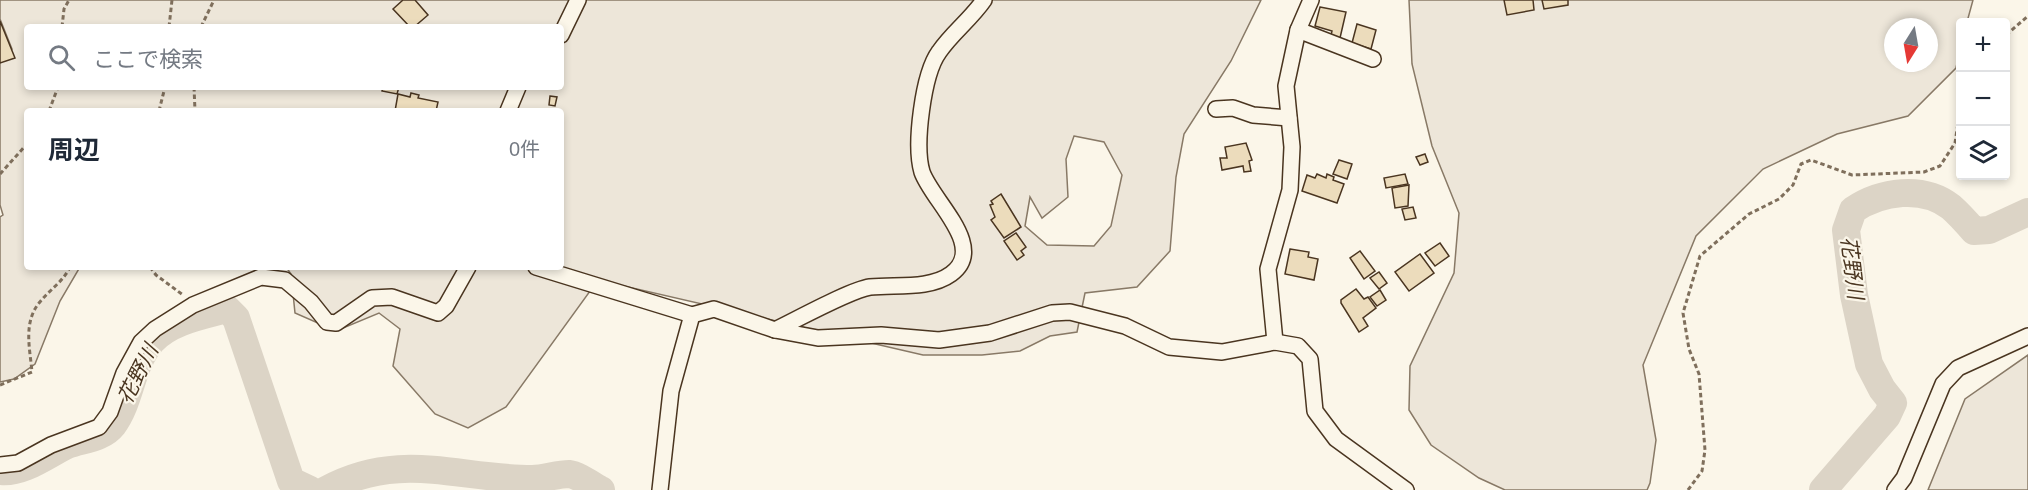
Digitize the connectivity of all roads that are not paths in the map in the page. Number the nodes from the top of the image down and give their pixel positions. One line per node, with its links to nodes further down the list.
1 (578, 0): 4 (street)
2 (984, 0): 14 (street)
3 (1311, 0): 5 (street)
4 (564, 29)
5 (1298, 30): 6 (street); 10 (street)
6 (1373, 59)
7 (517, 90): 8 (street)
8 (509, 108)
9 (1216, 109): 10 (street)
10 (1289, 118): 16 (street)
11 (466, 270): 17 (street)
12 (546, 270): 13 (street)
13 (692, 315): 14 (street); 18 (street)
14 (775, 330): 16 (street)
15 (2028, 336): 20 (street)
16 (1275, 342): 19 (street)
17 (0, 465)
18 (660, 490)
19 (1406, 490)
20 (1895, 490)

